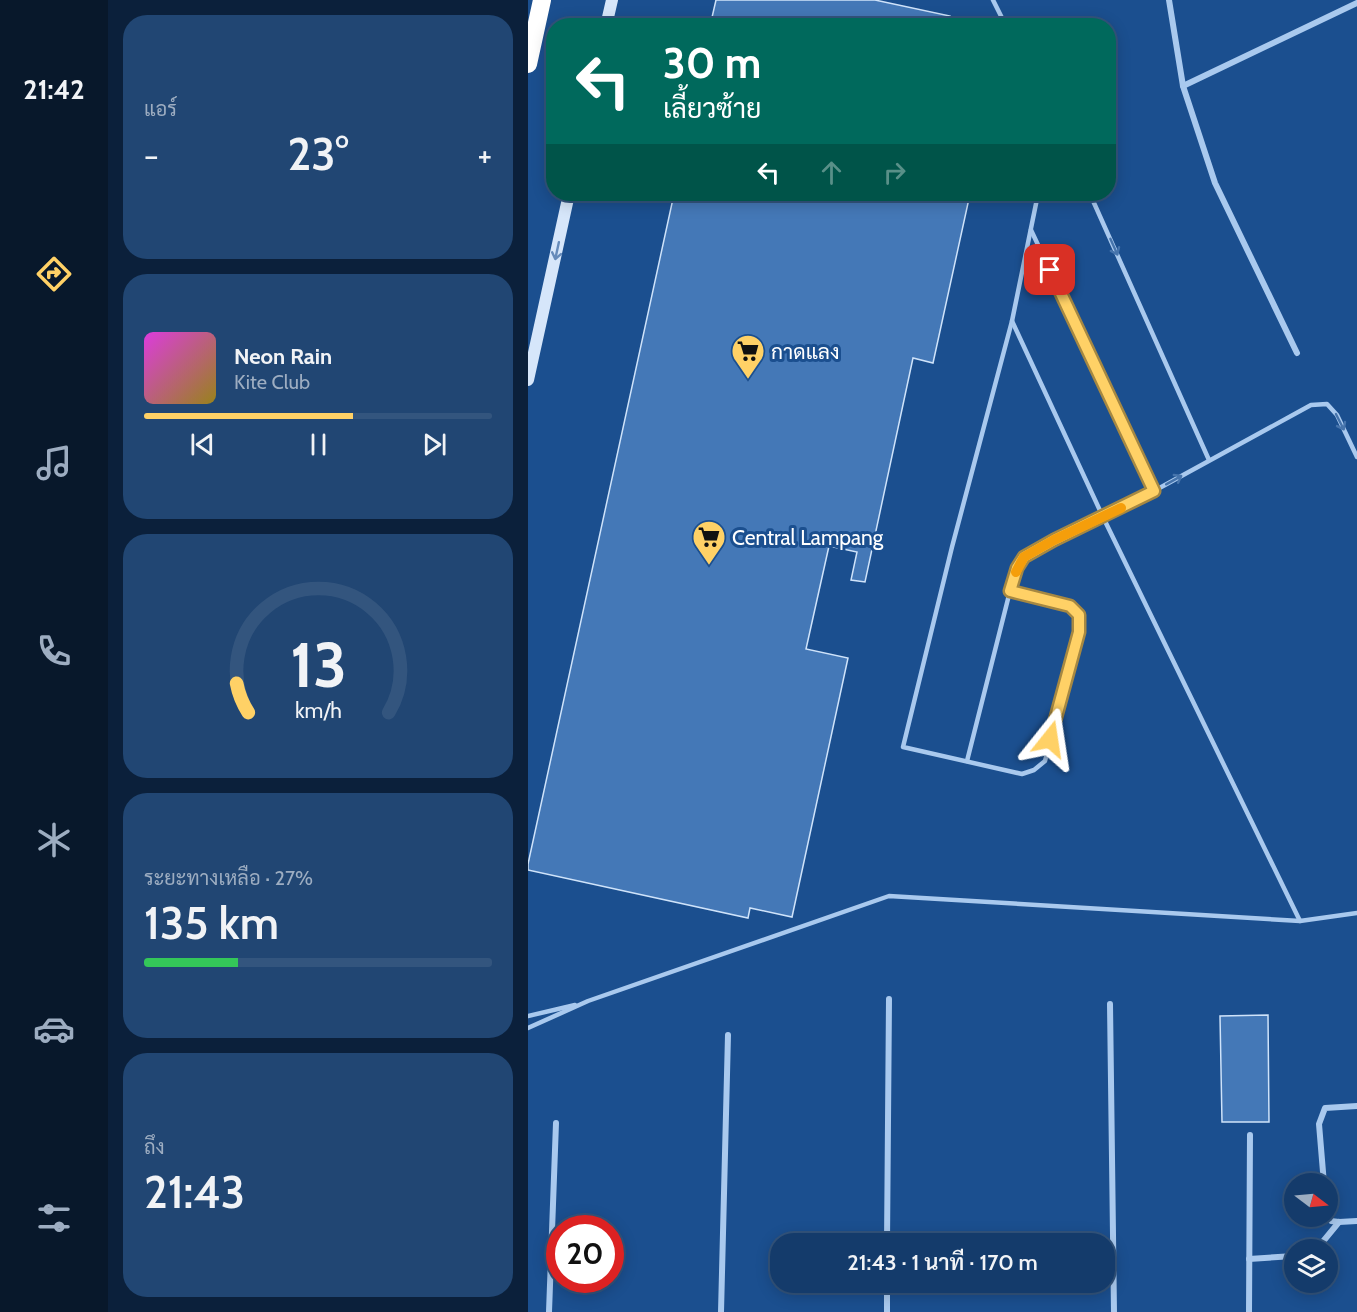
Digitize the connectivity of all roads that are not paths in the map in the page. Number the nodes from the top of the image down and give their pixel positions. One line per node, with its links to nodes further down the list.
1 (542, 0): 8 (highway)
2 (612, 0): 6 (main road)
3 (993, 0): 7 (lane)
4 (1169, 0): 9 (street)
5 (1357, 3): 9 (street)
6 (608, 18)
7 (1002, 18)
8 (528, 64)
9 (1183, 86): 15 (street)
10 (567, 201): 16 (main road, one-way to 16)
11 (1037, 201): 13 (lane)
12 (1093, 201): 18 (lane, one-way to 18)
13 (1031, 230): 14 (lane); 19 (lane)
14 (1012, 321): 20 (lane); 22 (lane)
15 (1297, 353)
16 (528, 380)
17 (1357, 457): 18 (lane, one-way to 17)
18 (1209, 460): 19 (lane, one-way to 18)
19 (1154, 491): 20 (lane)
20 (1103, 517): 21 (lane); 24 (lane)
21 (1010, 591): 22 (lane); 22 (lane)
22 (967, 761)
23 (1357, 913): 24 (lane)
24 (1300, 921): 26 (lane)
25 (889, 999): 37 (street)
26 (588, 1002): 28 (lane); 29 (lane)
27 (1110, 1004): 45 (street)
28 (528, 1016)
29 (528, 1028)
30 (728, 1035): 43 (street)
31 (1357, 1106): 34 (street)
32 (556, 1123): 42 (street)
33 (1250, 1135): 40 (street)
34 (1323, 1173)
35 (1357, 1221): 36 (street)
36 (1339, 1222): 38 (street)
37 (887, 1233)
38 (1325, 1239)
39 (1284, 1257): 40 (street)
40 (1249, 1259): 46 (street)
41 (887, 1293): 44 (street)
42 (549, 1312)
43 (721, 1312)
44 (887, 1312)
45 (1114, 1312)
46 (1249, 1312)

